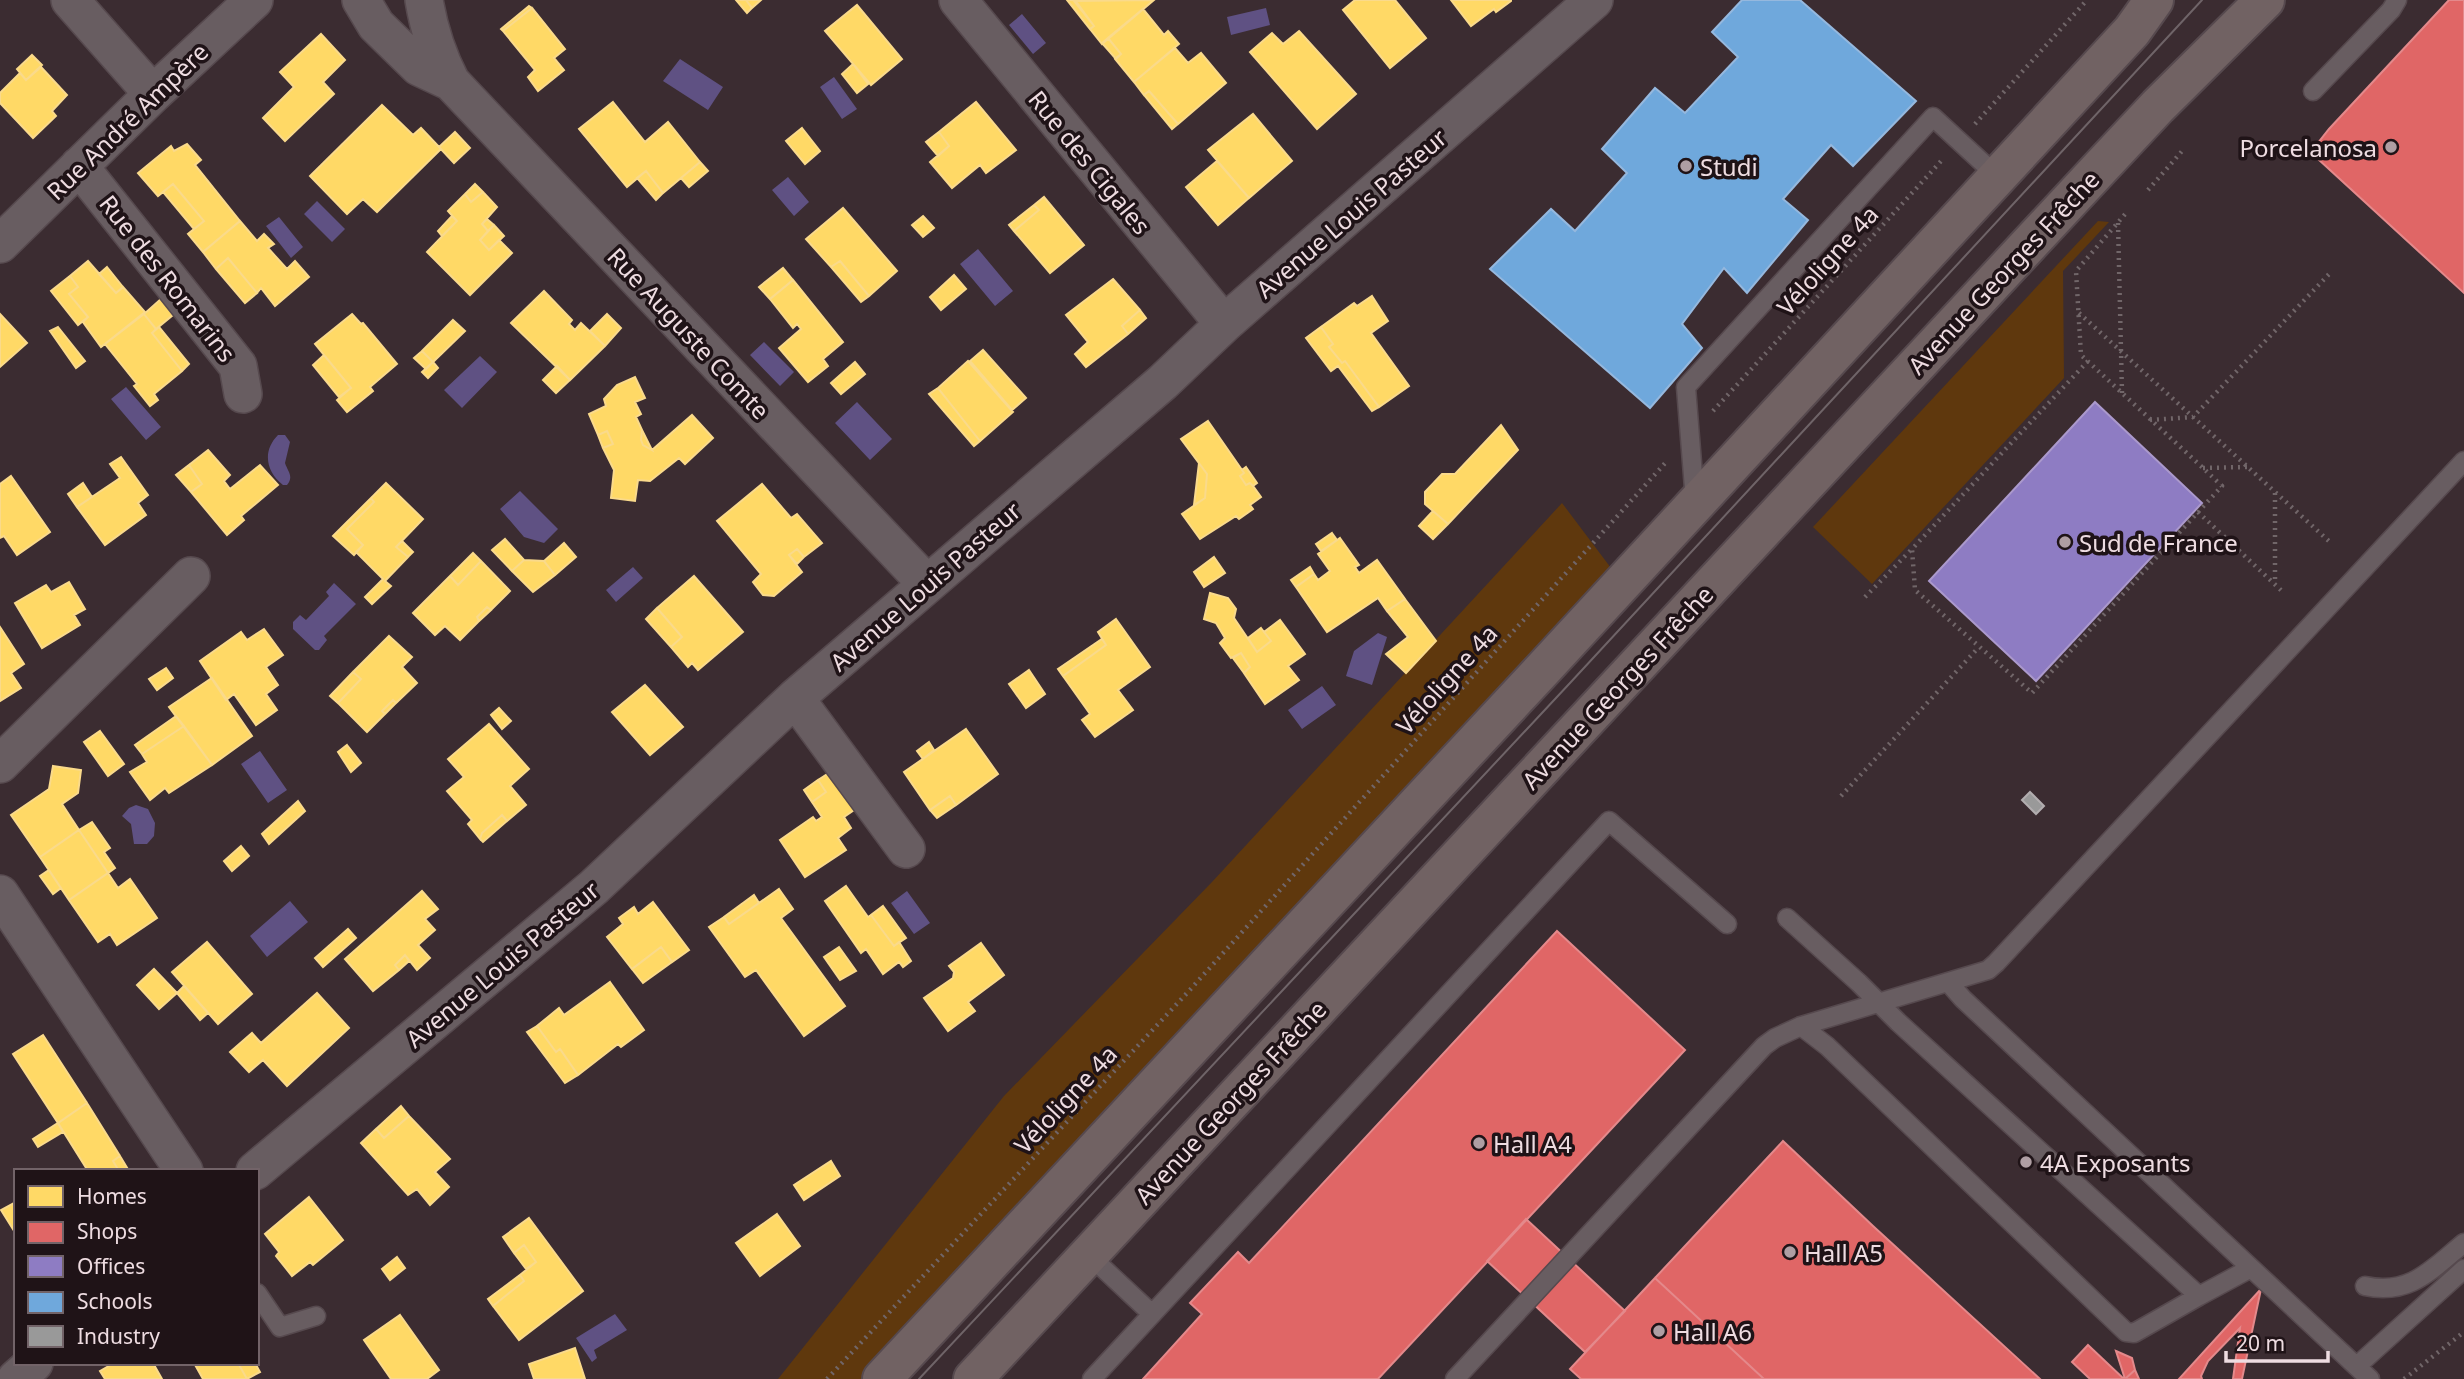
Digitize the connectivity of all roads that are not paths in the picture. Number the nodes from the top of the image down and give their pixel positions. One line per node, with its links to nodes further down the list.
1 (70, 0): 14 (street)
2 (254, 0): 14 (street, Rue André Ampère)
3 (361, 0): 12 (street, Rue Auguste Comte)
4 (375, 0): 5 (street)
5 (414, 0)
6 (424, 0): 12 (street, Rue Auguste Comte)
7 (958, 0): 18 (street, Rue des Cigales)
8 (1594, 0): 18 (street, Avenue Louis Pasteur)
9 (2154, 0): 16 (main road)
10 (2264, 0): 36 (main road, Avenue Georges Frêche)
11 (2397, 0): 13 (lane)
12 (451, 82): 23 (street, Rue Auguste Comte)
13 (2313, 91)
14 (153, 94): 15 (street, Rue André Ampère)
15 (79, 166): 17 (street, Rue André Ampère); 19 (street, Rue des Romarins)
16 (1997, 176): 21 (main road); 21 (lane)
17 (0, 244)
18 (1224, 324): 23 (street, Avenue Louis Pasteur)
19 (243, 394)
20 (2464, 461): 30 (lane)
21 (1695, 504): 47 (main road)
22 (191, 576): 25 (street)
23 (926, 584): 24 (street, Avenue Louis Pasteur)
24 (795, 698): 26 (street); 34 (street, Avenue Louis Pasteur)
25 (0, 764)
26 (906, 849)
27 (0, 894): 33 (street)
28 (1787, 918): 31 (lane)
29 (1727, 924): 42 (lane)
30 (1948, 982): 31 (lane); 37 (lane)
31 (1877, 1003): 32 (lane); 41 (lane)
32 (1801, 1026): 41 (lane); 50 (lane)
33 (183, 1169)
34 (257, 1169)
35 (2464, 1242): 39 (lane)
36 (1088, 1255): 42 (lane); 48 (main road, Avenue Georges Frêche)
37 (2251, 1268): 41 (lane); 45 (lane)
38 (2464, 1269): 45 (lane)
39 (2365, 1286)
40 (259, 1296): 43 (lane)
41 (2199, 1296)
42 (1151, 1313): 49 (lane)
43 (316, 1317)
44 (32, 1365): 46 (street)
45 (2364, 1373)
46 (16, 1379)
47 (882, 1379)
48 (973, 1379)
49 (1092, 1379)
50 (1455, 1379)

